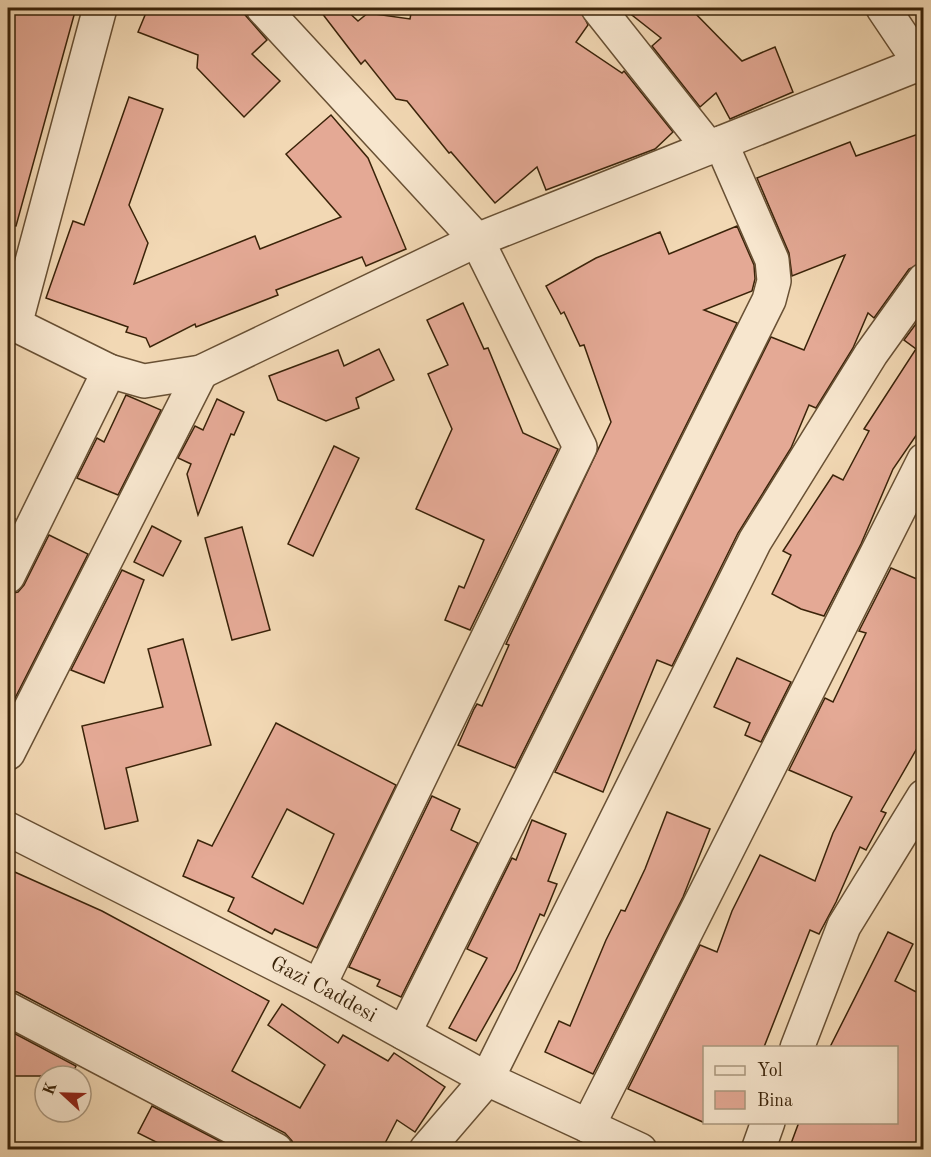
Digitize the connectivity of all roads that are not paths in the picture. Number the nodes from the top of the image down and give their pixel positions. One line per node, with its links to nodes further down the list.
1 (100, 8): 9 (street)
2 (263, 8): 7 (street)
3 (598, 8): 6 (street)
4 (883, 8): 5 (street)
5 (922, 65): 6 (street)
6 (715, 145): 7 (street); 19 (street)
7 (477, 240): 11 (street); 17 (street)
8 (924, 280): 21 (street)
9 (11, 323): 10 (street)
10 (109, 370): 11 (street); 13 (street)
11 (201, 372): 14 (street)
12 (924, 460): 23 (street)
13 (11, 559)
14 (8, 753)
15 (924, 796): 20 (street)
16 (8, 829): 17 (street, Gazi Caddesi)
17 (319, 986): 19 (street, Gazi Caddesi)
18 (8, 1009): 24 (street)
19 (404, 1033): 21 (street, Gazi Caddesi)
20 (797, 1046)
21 (487, 1079): 23 (street, Gazi Caddesi); 25 (street)
22 (767, 1124): 27 (street)
23 (588, 1126): 26 (street, Gazi Caddesi)
24 (276, 1149)
25 (426, 1149)
26 (640, 1149)
27 (758, 1149)

